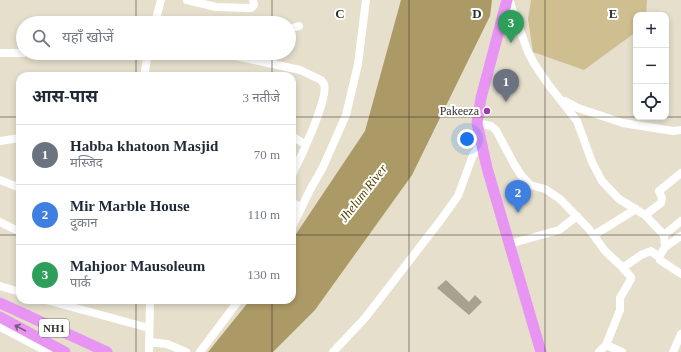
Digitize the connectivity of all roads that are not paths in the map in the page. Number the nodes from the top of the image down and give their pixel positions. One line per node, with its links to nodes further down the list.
1 (161, 0): 6 (street)
2 (187, 0): 3 (street)
3 (253, 0)
4 (366, 0): 27 (street)
5 (508, 0): 14 (street); 15 (highway)
6 (157, 16)
7 (299, 26): 8 (street)
8 (296, 27)
9 (16, 53): 10 (street)
10 (0, 54)
11 (147, 60): 13 (street)
12 (255, 60): 20 (street)
13 (145, 72)
14 (559, 97): 16 (street); 28 (street)
15 (477, 123): 21 (highway); 30 (street)
16 (681, 130)
17 (16, 139): 19 (street)
18 (296, 139): 20 (street)
19 (0, 141)
20 (306, 145): 22 (street)
21 (481, 145): 38 (highway); 61 (street)
22 (296, 166)
23 (681, 173): 29 (street)
24 (0, 180): 25 (street)
25 (16, 186)
26 (296, 205): 27 (street)
27 (301, 208): 31 (street)
28 (636, 209): 29 (street); 35 (street)
29 (644, 214): 36 (street)
30 (577, 216): 35 (street); 38 (street)
31 (296, 219)
32 (0, 222): 34 (street)
33 (680, 224): 36 (street)
34 (16, 230)
35 (594, 235): 41 (street)
36 (664, 235): 39 (street)
37 (681, 236): 39 (street)
38 (509, 244): 62 (highway)
39 (665, 247): 40 (street)
40 (659, 257): 41 (street); 42 (street)
41 (622, 267): 54 (street)
42 (681, 274)
43 (0, 286): 44 (street)
44 (16, 291)
45 (0, 303): 57 (highway, NH1)
46 (61, 304): 51 (street)
47 (150, 304): 51 (street)
48 (236, 304): 60 (street)
49 (0, 317): 56 (highway, NH1, one-way to 49)
50 (0, 327): 55 (street)
51 (149, 328): 53 (street)
52 (681, 334): 65 (street)
53 (149, 342): 58 (street); 59 (street)
54 (606, 345): 63 (street); 64 (street)
55 (48, 352)
56 (65, 352)
57 (108, 352)
58 (149, 352)
59 (186, 352)
60 (200, 352)
61 (333, 352)
62 (541, 352)
63 (599, 352)
64 (622, 352)
65 (673, 352)

